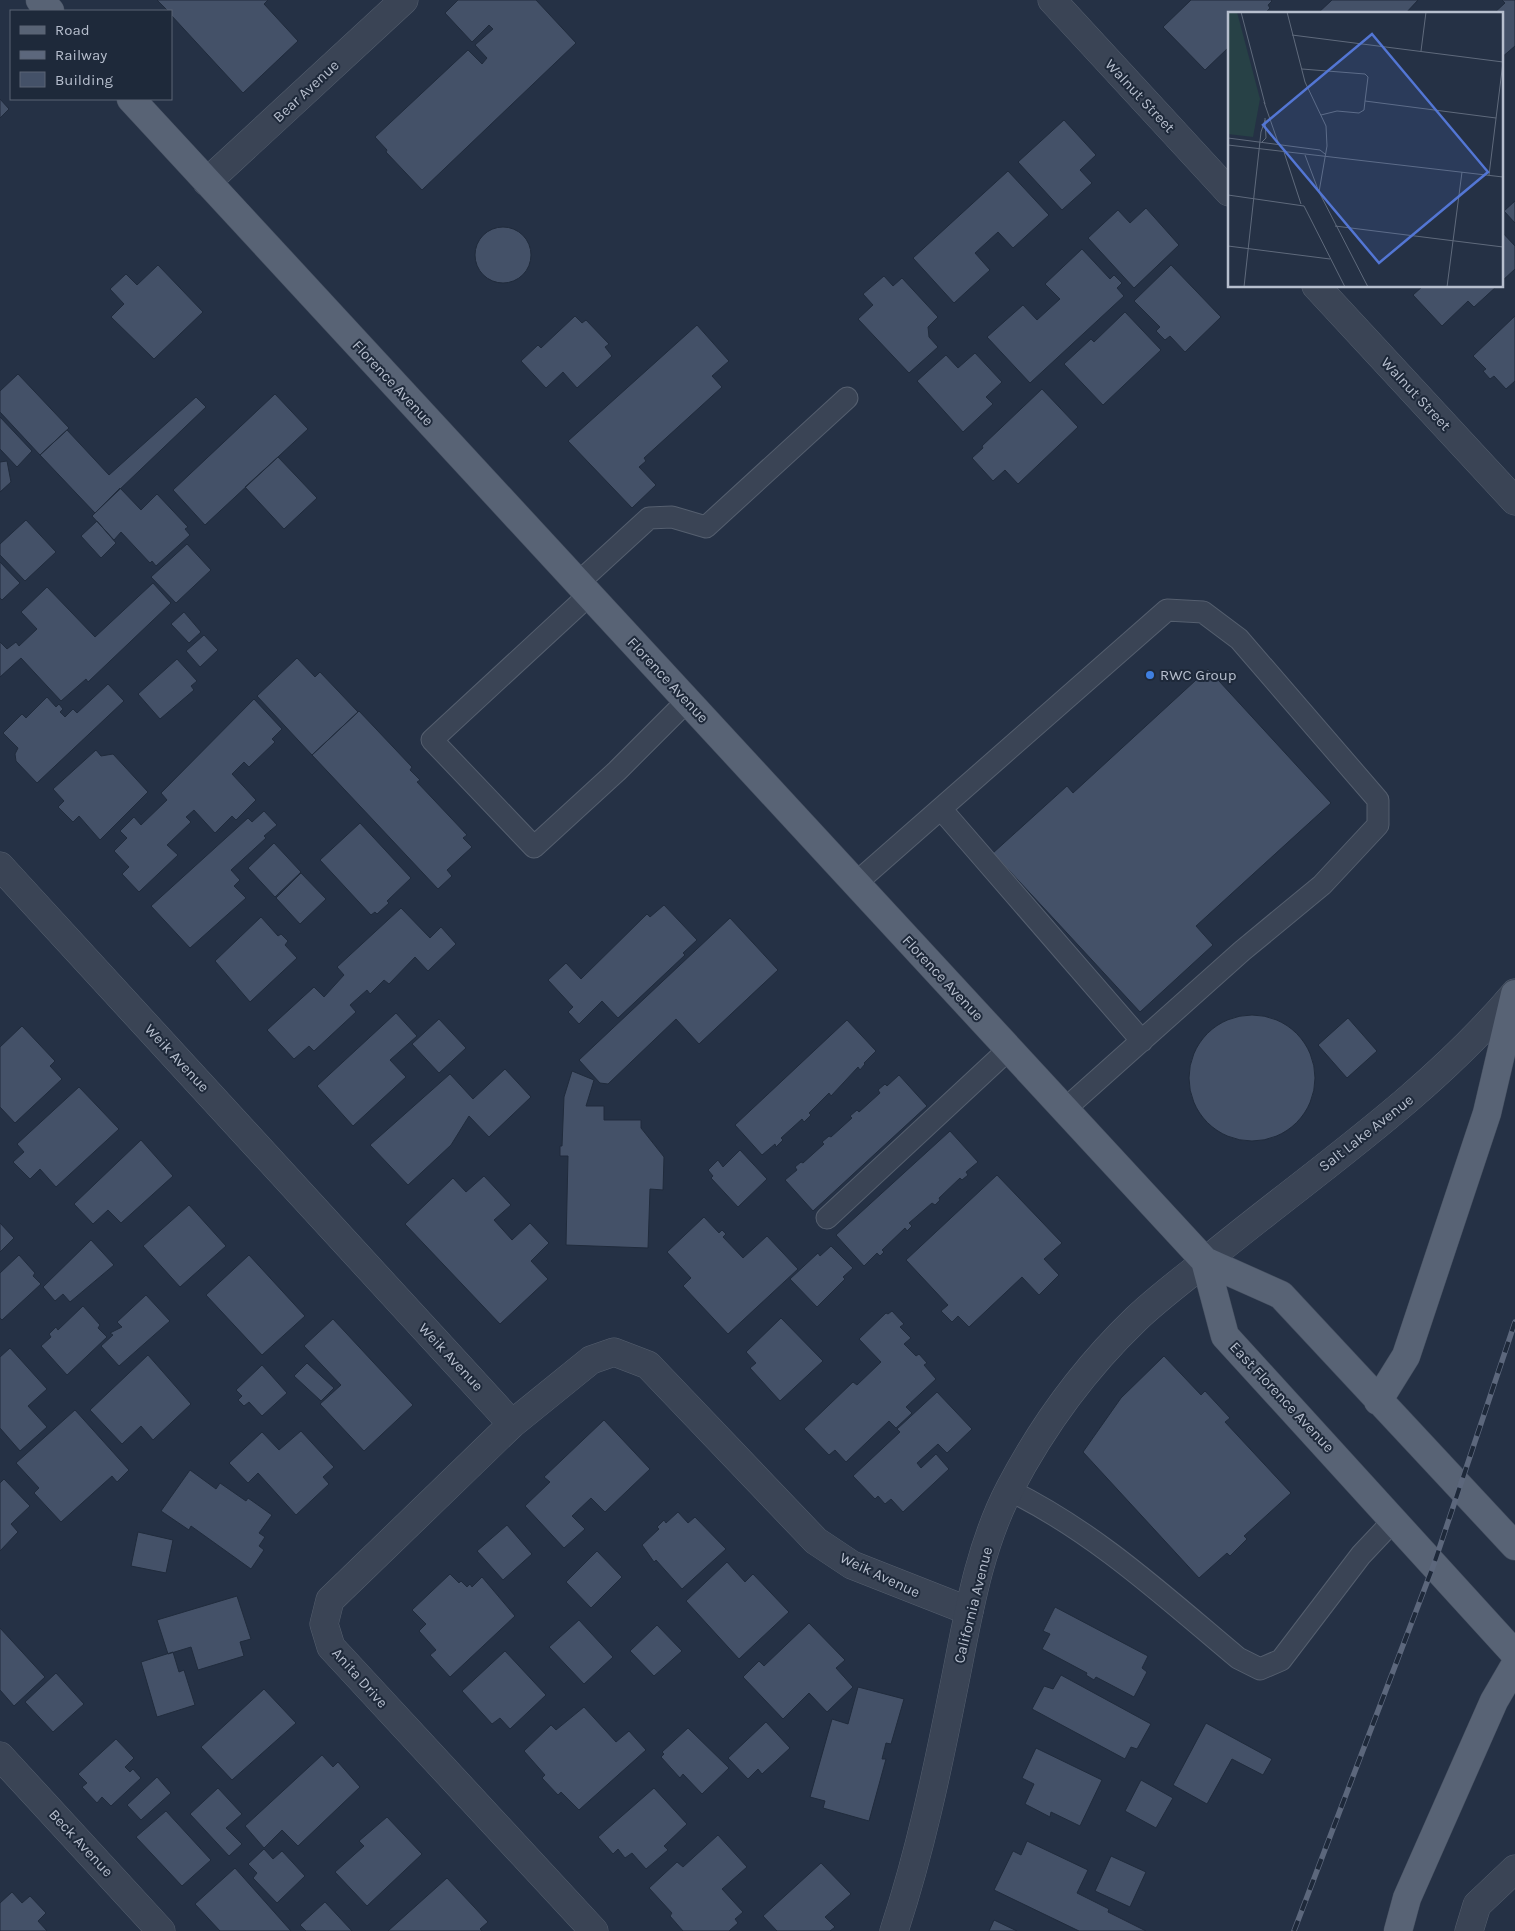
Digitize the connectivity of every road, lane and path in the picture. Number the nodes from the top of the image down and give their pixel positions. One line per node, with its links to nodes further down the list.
1 (40, 0): 4 (main road)
2 (404, 0): 6 (street, Bear Avenue)
3 (1052, 0): 7 (street, Walnut Street)
4 (49, 10)
5 (132, 100): 6 (main road, Florence Avenue)
6 (208, 182): 11 (main road, Florence Avenue)
7 (1228, 191)
8 (1318, 288): 10 (street, Walnut Street)
9 (847, 398): 11 (lane)
10 (1515, 501)
11 (584, 589): 12 (main road, Florence Avenue); 12 (lane)
12 (687, 701): 15 (main road, Florence Avenue)
13 (940, 809): 15 (lane); 17 (lane); 17 (lane)
14 (0, 866): 23 (street, Weik Avenue)
15 (856, 883): 18 (main road, Florence Avenue)
16 (1515, 994): 21 (street, Salt Lake Avenue); 22 (main road)
17 (1142, 1040): 19 (lane)
18 (1008, 1049): 19 (main road, Florence Avenue); 20 (lane)
19 (1065, 1110): 21 (main road, Florence Avenue)
20 (827, 1218)
21 (1205, 1261): 22 (main road); 24 (street, California Avenue); 25 (main road, East Florence Avenue)
22 (1378, 1401): 26 (main road)
23 (512, 1424): 27 (street, Weik Avenue); 33 (street, Anita Drive)
24 (1009, 1490): 25 (lane); 27 (street, California Avenue)
25 (1394, 1520): 28 (main road, East Florence Avenue)
26 (1515, 1546)
27 (969, 1611): 34 (street, California Avenue)
28 (1515, 1654)
29 (1515, 1665): 35 (main road)
30 (0, 1756): 32 (street, Beck Avenue)
31 (1515, 1869): 36 (street)
32 (161, 1931)
33 (594, 1931)
34 (894, 1931)
35 (1398, 1931)
36 (1469, 1931)

